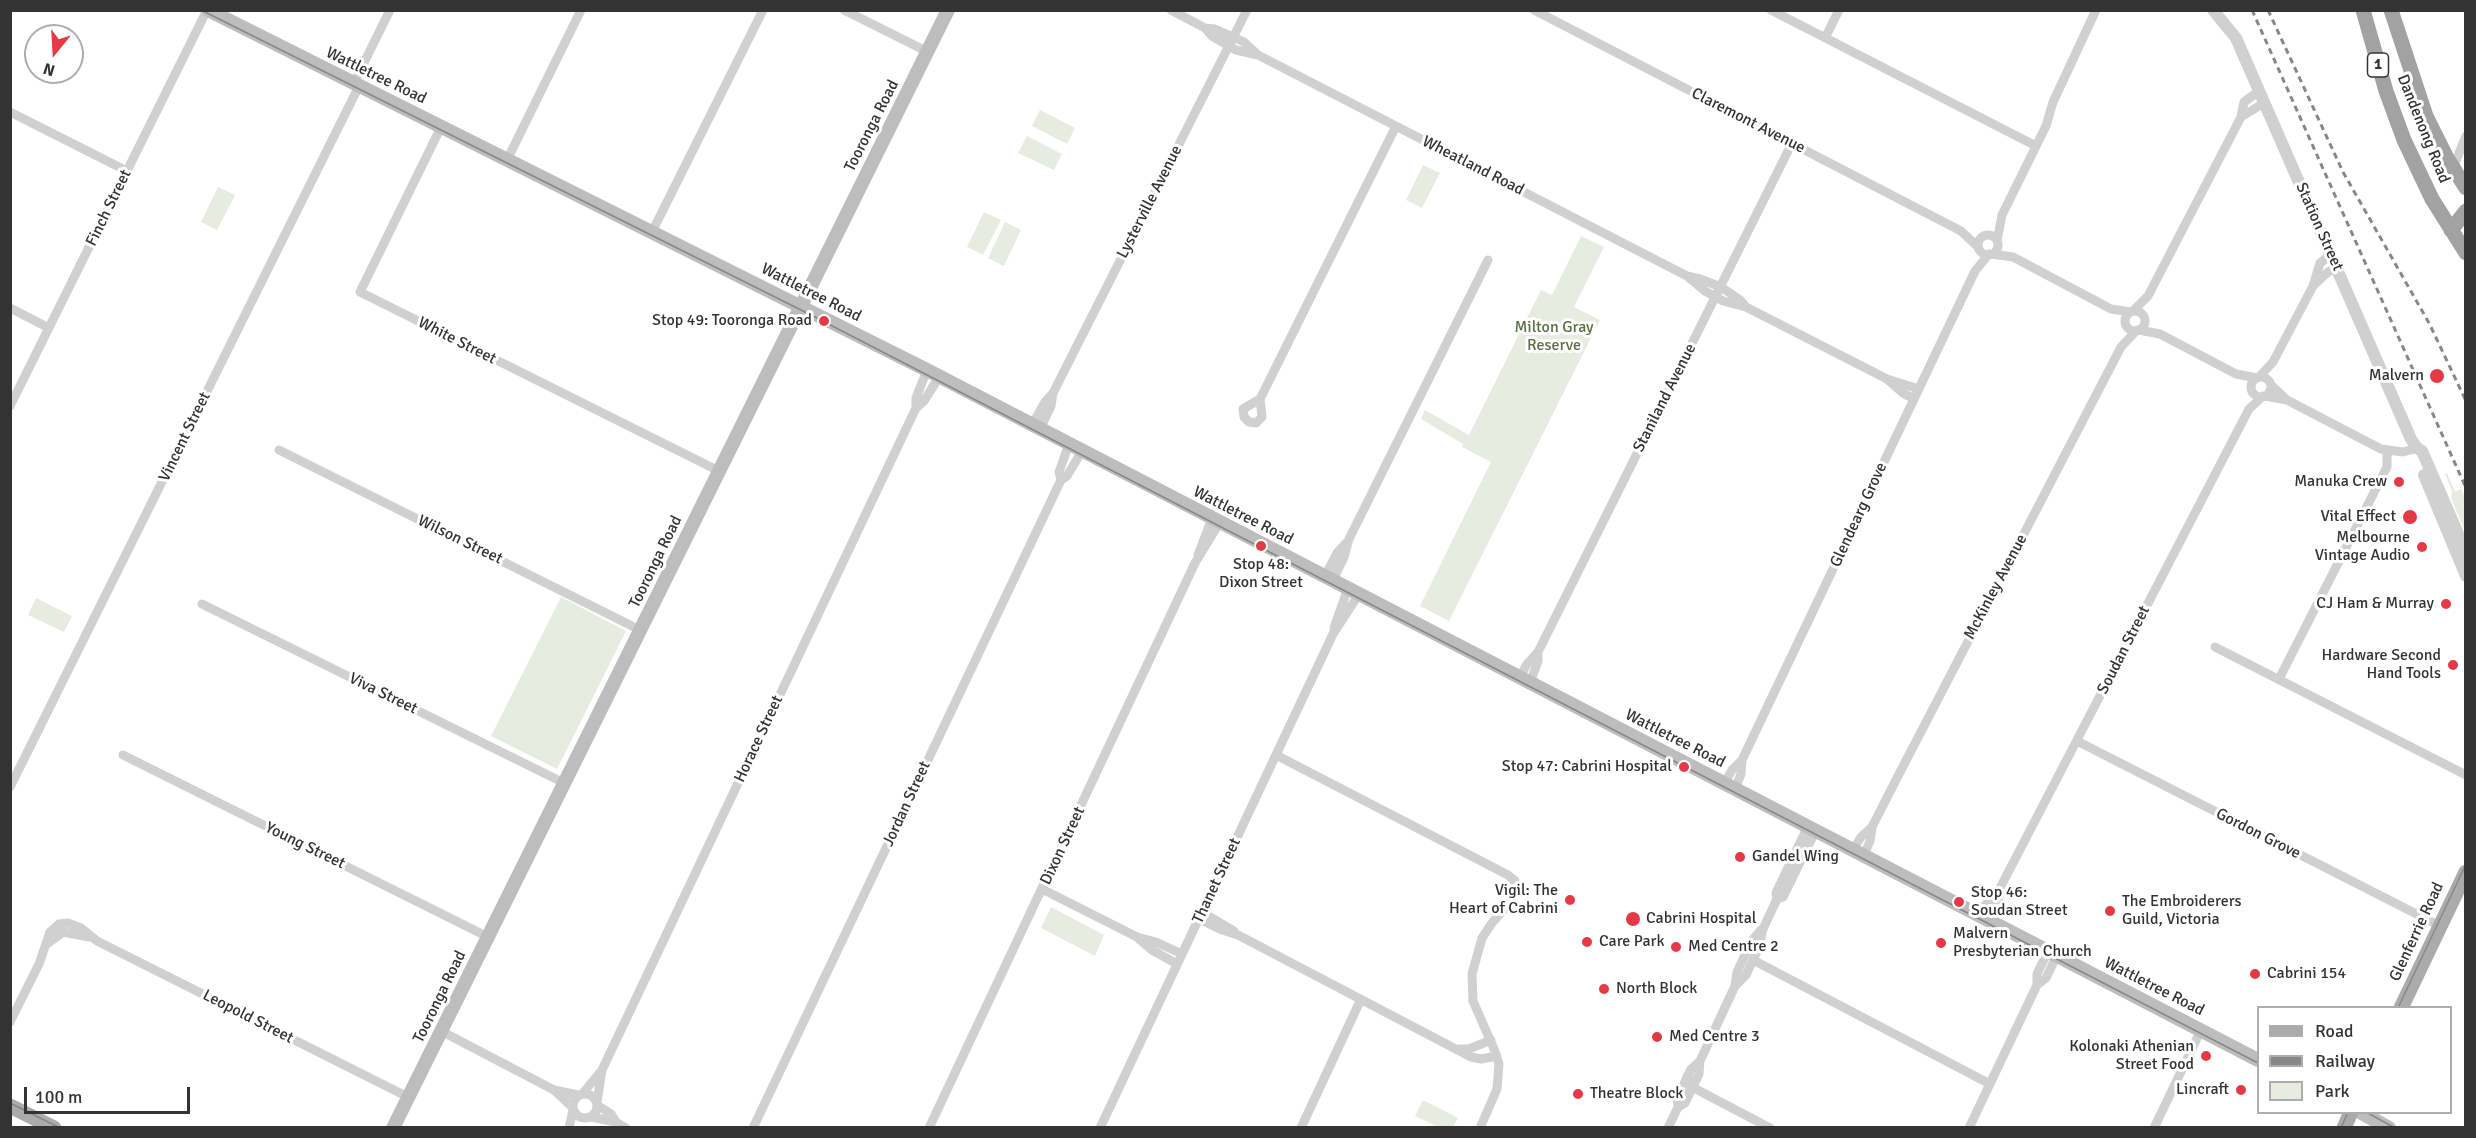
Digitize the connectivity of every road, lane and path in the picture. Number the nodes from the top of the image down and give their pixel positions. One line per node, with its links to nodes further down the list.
1 (207, 10): 22 (main road, Wattletree Road); 34 (street, Finch Street)
2 (390, 10): 22 (street, Vincent Street)
3 (581, 10): 32 (street)
4 (763, 10): 40 (street)
5 (844, 10): 20 (street)
6 (948, 10): 20 (main road, Tooronga Road)
7 (1171, 10): 16 (street, Wheatland Road)
8 (1247, 10): 17 (street, Lysterville Avenue)
9 (1534, 10): 30 (street, Claremont Avenue)
10 (1771, 10): 18 (street)
11 (1839, 10): 18 (street)
12 (2096, 10): 31 (street)
13 (2213, 10): 23 (street, Station Street)
14 (2363, 10): 38 (highway, Dandenong Road / 1)
15 (2391, 10): 33 (highway, Dandenong Road / 1)
16 (1205, 28): 17 (street, Wheatland Road); 19 (street, Wheatland Road)
17 (1233, 37): 19 (street, Lysterville Avenue); 21 (street, Wheatland Road)
18 (1825, 38): 31 (street)
19 (1229, 46): 21 (street, Wheatland Road); 81 (street, Lysterville Avenue)
20 (928, 52): 56 (main road, Tooronga Road)
21 (1258, 56): 27 (street, Wheatland Road)
22 (356, 85): 28 (main road, Wattletree Road); 105 (street, Vincent Street)
23 (2259, 91): 24 (street, Station Street); 26 (street)
24 (2264, 104): 26 (street); 46 (street, Station Street)
25 (10, 112): 34 (street)
26 (2241, 117): 54 (street)
27 (1396, 126): 51 (street, Wheatland Road); 76 (street)
28 (441, 127): 32 (main road, Wattletree Road); 87 (street, White Street)
29 (2466, 136): 33 (street)
30 (1792, 143): 39 (street, Claremont Avenue); 53 (street, Staniland Avenue)
31 (2036, 146): 37 (street)
32 (507, 160): 40 (main road, Wattletree Road)
33 (2452, 168): 35 (highway, Dandenong Road / 1)
34 (127, 171): 63 (street, Finch Street)
35 (2466, 188)
36 (2466, 211): 38 (highway)
37 (2002, 215): 41 (street); 42 (street)
38 (2451, 230): 44 (highway, Dandenong Road / 1)
39 (1961, 231): 41 (street, Claremont Avenue); 43 (street, Claremont Avenue)
40 (652, 232): 56 (main road, Wattletree Road)
41 (1984, 236): 42 (street); 43 (street)
42 (1997, 242): 45 (street); 47 (street)
43 (1979, 248): 45 (street); 50 (street, Glendearg Grove)
44 (2466, 253)
45 (1990, 254): 47 (street); 50 (street, Glendearg Grove)
46 (2331, 255): 49 (street, Station Street); 52 (street)
47 (2013, 257): 59 (street)
48 (1488, 260): 92 (street)
49 (2336, 268): 52 (street); 83 (street, Station Street)
50 (1975, 271): 73 (street, Glendearg Grove)
51 (1687, 276): 53 (street, Wheatland Road); 55 (street, Wheatland Road)
52 (2313, 286): 67 (street)
53 (1720, 287): 55 (street, Staniland Avenue); 57 (street, Wheatland Road)
54 (2148, 296): 60 (street); 61 (street)
55 (1716, 297): 57 (street, Wheatland Road); 98 (street, Staniland Avenue)
56 (801, 306): 68 (main road, Wattletree Road); 87 (main road, Tooronga Road)
57 (1746, 307): 71 (street, Wheatland Road)
58 (10, 308): 63 (street)
59 (2111, 309): 60 (street); 62 (street)
60 (2132, 312): 61 (street); 62 (street)
61 (2144, 319): 64 (street); 65 (street)
62 (2126, 324): 64 (street); 66 (street, McKinley Avenue)
63 (49, 328): 79 (street, Finch Street)
64 (2138, 330): 65 (street); 66 (street, McKinley Avenue)
65 (2160, 334): 69 (street)
66 (2121, 347): 107 (street, McKinley Avenue)
67 (2273, 362): 70 (street); 72 (street)
68 (933, 374): 81 (main road, Wattletree Road); 131 (street, Horace Street)
69 (2236, 374): 70 (street); 74 (street)
70 (2258, 377): 72 (street); 74 (street)
71 (1887, 379): 73 (street, Wheatland Road); 77 (street, Wheatland Road)
72 (2270, 384): 75 (street); 78 (street)
73 (1919, 389): 77 (street, Glendearg Grove)
74 (2252, 389): 75 (street); 80 (street, Soudan Street)
75 (2264, 396): 78 (street); 80 (street, Soudan Street)
76 (1260, 399)
77 (1914, 399): 104 (street, Glendearg Grove)
78 (2287, 400): 86 (street)
79 (10, 406)
80 (2249, 410): 99 (street, Soudan Street)
81 (1036, 427): 82 (main road, Wattletree Road)
82 (1069, 444): 85 (main road, Wattletree Road); 88 (street, Jordan Street)
83 (2414, 444): 86 (street); 90 (street, Station Street); 91 (street, Station Street)
84 (279, 450): 95 (street, Wilson Street)
85 (1082, 451): 88 (street, Jordan Street); 89 (main road, Wattletree Road)
86 (2392, 451): 97 (street)
87 (719, 471): 95 (main road, Tooronga Road)
88 (1061, 480): 152 (street, Jordan Street)
89 (1216, 520): 92 (main road, Wattletree Road); 109 (street, Dixon Street)
90 (2466, 552)
91 (2466, 576)
92 (1329, 578): 93 (main road, Wattletree Road)
93 (1353, 591): 98 (main road, Wattletree Road); 101 (street, Thanet Street)
94 (202, 604): 103 (street, Viva Street)
95 (640, 630): 103 (main road, Tooronga Road)
96 (2215, 647): 97 (street)
97 (2279, 679): 102 (street)
98 (1525, 680): 104 (main road, Wattletree Road)
99 (2077, 741): 111 (street, Soudan Street); 112 (street, Gordon Grove)
100 (123, 755): 114 (street, Young Street)
101 (1276, 755): 110 (street, Thanet Street); 126 (street)
102 (2466, 775)
103 (564, 783): 114 (main road, Tooronga Road)
104 (1729, 786): 106 (main road, Wattletree Road)
105 (10, 788)
106 (1812, 828): 107 (main road, Wattletree Road); 113 (street)
107 (1858, 852): 111 (main road, Wattletree Road)
108 (2466, 872): 112 (main road, Glenferrie Road)
109 (1042, 890): 115 (street); 153 (street, Dixon Street)
110 (1200, 915): 117 (street, Thanet Street); 121 (street)
111 (1985, 918): 116 (main road, Wattletree Road)
112 (2440, 926): 122 (main road, Glenferrie Road)
113 (1763, 929): 118 (street); 120 (street)
114 (488, 937): 125 (main road, Tooronga Road)
115 (1137, 937): 117 (street); 119 (street)
116 (2052, 953): 124 (main road, Wattletree Road); 133 (street)
117 (1182, 954): 119 (street, Thanet Street)
118 (1753, 960): 120 (street); 133 (street)
119 (1178, 964): 154 (street, Thanet Street)
120 (1736, 986): 130 (street)
121 (1361, 999): 127 (street); 155 (street)
122 (2402, 1006)
123 (10, 1022): 137 (street, Leopold Street)
124 (2201, 1030): 129 (main road, Wattletree Road); 160 (street)
125 (441, 1031): 135 (street); 137 (main road, Tooronga Road)
126 (1491, 1040): 127 (street); 128 (street)
127 (1459, 1049): 128 (street)
128 (1497, 1056): 156 (street)
129 (2257, 1059)
130 (1700, 1061): 132 (street); 134 (street)
131 (602, 1071): 136 (street, Horace Street); 138 (street, Horace Street)
132 (1688, 1076): 134 (street); 140 (street)
133 (1990, 1083): 159 (street)
134 (1692, 1087): 140 (street); 158 (street)
135 (554, 1090): 136 (street); 141 (street)
136 (580, 1094): 138 (street); 141 (street)
137 (408, 1097): 148 (main road, Tooronga Road)
138 (597, 1104): 144 (street); 145 (street)
139 (10, 1106): 146 (main road)
140 (1678, 1107): 157 (street)
141 (572, 1108): 144 (street); 149 (street)
142 (2351, 1114): 161 (main road)
143 (2362, 1114): 162 (main road)
144 (590, 1117): 145 (street); 150 (street)
145 (616, 1122): 151 (street)
146 (35, 1123): 147 (main road)
147 (54, 1128)
148 (393, 1128)
149 (569, 1128)
150 (582, 1128)
151 (626, 1128)
152 (753, 1128)
153 (929, 1128)
154 (1100, 1128)
155 (1301, 1128)
156 (1480, 1128)
157 (1668, 1128)
158 (1770, 1128)
159 (1969, 1128)
160 (2154, 1128)
161 (2344, 1128)
162 (2389, 1128)

